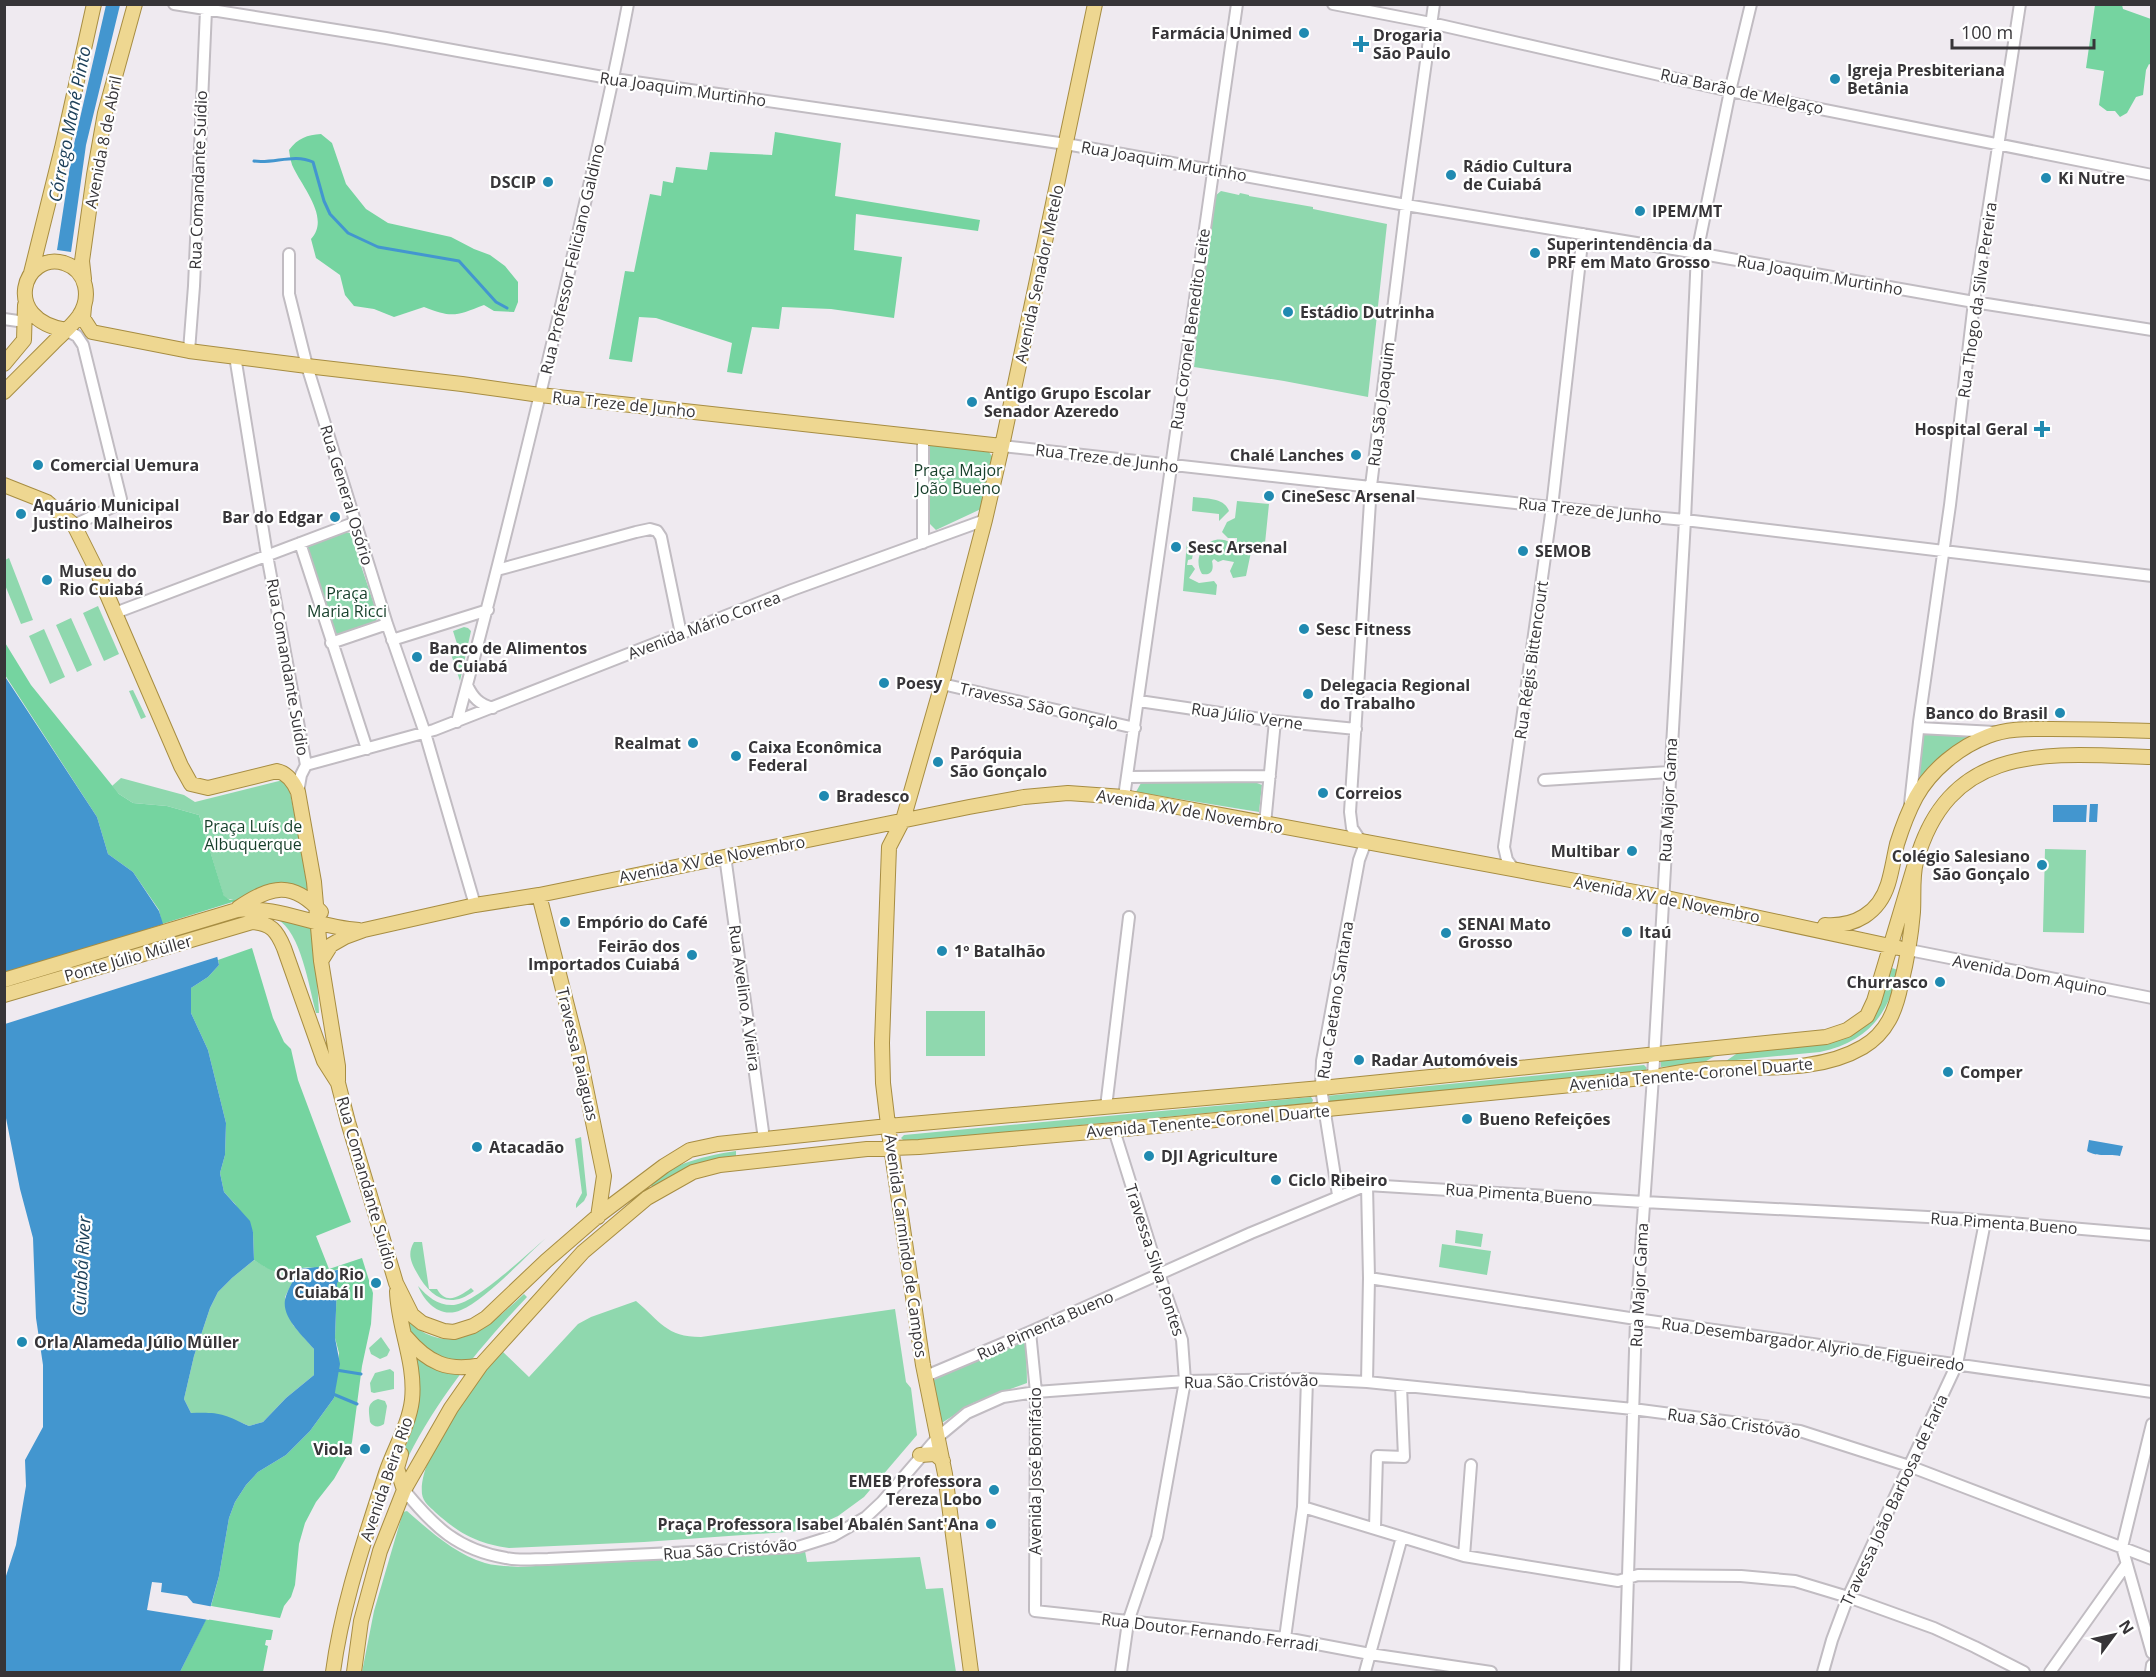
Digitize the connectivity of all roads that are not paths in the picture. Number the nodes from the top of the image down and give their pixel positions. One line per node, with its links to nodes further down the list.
1 (94, 4): 23 (main road)
2 (135, 4): 24 (main road, Avenida 8 de Abril)
3 (174, 4): 11 (street, Rua Joaquim Murtinho)
4 (628, 4): 13 (street, Rua Professor Feliciano Galdino)
5 (1095, 4): 15 (main road, Avenida Senador Metelo)
6 (1237, 4): 17 (street, Rua Coronel Benedito Leite)
7 (1333, 4): 12 (street, Rua Barão de Melgaço)
8 (1434, 4): 12 (street, Rua São Joaquim)
9 (1751, 4): 14 (street, Rua Major Gama)
10 (2020, 4): 16 (street, Rua Thogo da Silva Pereira)
11 (206, 10): 13 (street, Rua Joaquim Murtinho); 32 (street, Rua Comandante Suídio)
12 (1431, 23): 14 (street, Rua Barão de Melgaço); 19 (street, Rua São Joaquim)
13 (614, 79): 15 (street, Rua Joaquim Murtinho); 37 (street, Rua Professor Feliciano Galdino)
14 (1730, 91): 16 (street, Rua Barão de Melgaço); 21 (street, Rua Major Gama)
15 (1066, 144): 17 (street, Rua Joaquim Murtinho); 39 (main road, Avenida Senador Metelo)
16 (1999, 145): 18 (street, Rua Barão de Melgaço); 25 (street, Rua Thogo da Silva Pereira)
17 (1213, 170): 19 (street, Rua Joaquim Murtinho); 40 (street, Rua Coronel Benedito Leite)
18 (2151, 175)
19 (1406, 205): 20 (street, Rua Joaquim Murtinho); 42 (street, Rua São Joaquim)
20 (1583, 234): 21 (street, Rua Joaquim Murtinho); 43 (street, Rua Régis Bittencourt)
21 (1697, 253): 25 (street, Rua Joaquim Murtinho); 45 (street, Rua Major Gama)
22 (289, 254): 35 (street, Rua General Osório)
23 (31, 273): 24 (main road); 26 (main road)
24 (84, 281): 27 (main road, Avenida 8 de Abril)
25 (1974, 302): 31 (street, Rua Joaquim Murtinho); 50 (street, Rua Thogo da Silva Pereira)
26 (25, 303): 29 (main road); 30 (main road)
27 (84, 307): 30 (main road); 32 (main road, Rua Treze de Junho)
28 (4, 319): 29 (street)
29 (25, 322): 34 (main road)
30 (66, 330): 36 (main road); 47 (street)
31 (2151, 330)
32 (189, 351): 33 (main road, Rua Treze de Junho)
33 (235, 356): 35 (main road, Rua Treze de Junho); 51 (street, Rua Comandante Suídio)
34 (4, 364)
35 (307, 366): 37 (main road, Rua Treze de Junho); 46 (street, Rua General Osório)
36 (4, 392)
37 (540, 395): 38 (main road, Rua Treze de Junho); 52 (street, Rua Professor Feliciano Galdino)
38 (923, 436): 39 (main road, Rua Treze de Junho); 49 (street)
39 (1002, 446): 40 (street, Rua Treze de Junho); 44 (main road, Avenida Senador Metelo)
40 (1170, 466): 42 (street, Rua Treze de Junho); 62 (street, Rua Coronel Benedito Leite)
41 (4, 485): 47 (main road)
42 (1371, 486): 43 (street, Rua Treze de Junho); 68 (street, Rua São Joaquim)
43 (1552, 507): 45 (street, Rua Treze de Junho); 89 (street, Rua Régis Bittencourt)
44 (985, 520): 49 (street, Avenida Mário Correa); 60 (main road, Avenida Senador Metelo)
45 (1685, 520): 50 (street, Rua Treze de Junho); 75 (street, Rua Major Gama)
46 (356, 522): 48 (street); 56 (street, Rua General Osório)
47 (74, 525): 55 (main road)
48 (300, 543): 51 (street); 59 (street)
49 (923, 543): 57 (street, Avenida Mário Correa)
50 (1944, 552): 53 (street, Rua Treze de Junho); 67 (street, Rua Thogo da Silva Pereira)
51 (267, 555): 55 (street); 74 (street, Rua Comandante Suídio)
52 (497, 570): 54 (street, Rua Professor Feliciano Galdino); 57 (street)
53 (2151, 576)
54 (488, 610): 58 (street); 61 (street, Rua Professor Feliciano Galdino)
55 (115, 613): 79 (main road)
56 (387, 624): 58 (street, Rua General Osório); 59 (street)
57 (681, 634): 63 (street, Avenida Mário Correa)
58 (392, 640): 71 (street, Rua General Osório)
59 (331, 643): 72 (street)
60 (942, 684): 66 (street, Travessa São Gonçalo); 82 (main road, Avenida Senador Metelo)
61 (467, 685): 63 (street); 65 (street, Rua Professor Feliciano Galdino)
62 (1139, 701): 64 (street, Rua Júlio Verne); 66 (street, Rua Coronel Benedito Leite)
63 (493, 708): 65 (street, Avenida Mário Correa)
64 (1275, 721): 68 (street, Rua Júlio Verne); 76 (street)
65 (457, 722): 71 (street, Avenida Mário Correa)
66 (1135, 728): 77 (street, Rua Coronel Benedito Leite)
67 (1919, 728): 70 (street); 81 (street, Rua Thogo da Silva Pereira)
68 (1356, 729): 85 (street, Rua São Joaquim)
69 (2151, 731): 70 (main road)
70 (1998, 732): 81 (main road)
71 (425, 733): 72 (street, Avenida Mário Correa); 93 (street, Rua General Osório)
72 (367, 749): 74 (street, Avenida Mário Correa)
73 (2151, 757): 88 (main road, Avenida Tenente-Coronel Duarte)
74 (306, 765): 79 (street, Rua Comandante Suídio)
75 (1669, 772): 78 (street); 91 (street, Rua Major Gama)
76 (1270, 776): 77 (street); 83 (street)
77 (1127, 777): 80 (street, Rua Coronel Benedito Leite)
78 (1544, 780)
79 (298, 792): 92 (main road, Rua Comandante Suídio)
80 (1124, 797): 82 (main road, Avenida XV de Novembro); 83 (main road, Avenida XV de Novembro)
81 (1910, 811): 97 (main road)
82 (903, 820): 84 (main road, Avenida XV de Novembro); 86 (main road, Avenida Carmindo de Campos)
83 (1265, 824): 85 (main road, Avenida XV de Novembro)
84 (859, 830): 86 (main road); 87 (main road, Avenida XV de Novembro)
85 (1363, 840): 89 (main road, Avenida XV de Novembro); 113 (street, Rua Caetano Santana)
86 (889, 847): 116 (main road, Avenida Carmindo de Campos)
87 (725, 856): 90 (main road, Avenida XV de Novembro); 118 (street, Rua Avelino A Vieira)
88 (1915, 864): 102 (main road, Avenida Tenente-Coronel Duarte); 103 (main road, Avenida Tenente-Coronel Duarte)
89 (1513, 868): 91 (main road, Avenida XV de Novembro)
90 (539, 895): 93 (main road, Avenida XV de Novembro); 124 (main road, Travessa Paiaguas)
91 (1662, 897): 97 (main road, Avenida XV de Novembro); 109 (street, Rua Major Gama)
92 (314, 902): 94 (main road); 95 (main road); 99 (main road, Rua Comandante Suídio); 100 (main road)
93 (475, 905): 101 (main road, Avenida XV de Novembro)
94 (237, 910): 95 (main road); 105 (main road, Ponte Júlio Müller)
95 (282, 914): 99 (main road)
96 (1129, 917): 114 (street)
97 (1775, 920): 102 (main road, Avenida XV de Novembro)
98 (252, 922): 106 (main road, Ponte Júlio Müller); 112 (main road, Rua Comandante Suídio)
99 (319, 924): 100 (main road); 104 (main road, Rua Comandante Suídio)
100 (344, 929): 101 (main road)
101 (364, 930): 104 (main road)
102 (1892, 946): 103 (main road, Avenida XV de Novembro); 108 (main road, Avenida Tenente-Coronel Duarte)
103 (1909, 950): 107 (street, Avenida Dom Aquino); 110 (main road, Avenida Tenente-Coronel Duarte)
104 (321, 961): 112 (main road, Rua Comandante Suídio)
105 (4, 980)
106 (4, 995)
107 (2151, 998)
108 (1738, 1047): 109 (main road, Avenida Tenente-Coronel Duarte); 110 (main road)
109 (1654, 1054): 111 (street, Rua Major Gama); 113 (main road, Avenida Tenente-Coronel Duarte)
110 (1704, 1070): 111 (main road, Avenida Tenente-Coronel Duarte)
111 (1653, 1077): 115 (main road, Avenida Tenente-Coronel Duarte); 123 (street, Rua Major Gama)
112 (338, 1083): 130 (main road, Rua Comandante Suídio)
113 (1321, 1088): 114 (main road, Avenida Tenente-Coronel Duarte); 115 (street, Rua Caetano Santana)
114 (1106, 1107): 116 (main road, Avenida Tenente-Coronel Duarte)
115 (1324, 1110): 117 (main road, Avenida Tenente-Coronel Duarte); 121 (street, Rua Caetano Santana)
116 (888, 1126): 118 (main road, Avenida Tenente-Coronel Duarte); 119 (main road, Avenida Carmindo de Campos)
117 (1114, 1130): 119 (main road, Avenida Tenente-Coronel Duarte); 128 (street, Travessa Silva Pontes)
118 (764, 1139): 124 (main road, Avenida Tenente-Coronel Duarte)
119 (891, 1148): 122 (main road, Avenida Tenente-Coronel Duarte); 136 (main road, Avenida Carmindo de Campos)
120 (1367, 1185): 121 (street, Rua Pimenta Bueno); 123 (street, Rua Pimenta Bueno); 129 (street)
121 (1338, 1195): 128 (street, Rua Pimenta Bueno)
122 (647, 1198): 124 (main road); 127 (main road, Avenida Tenente-Coronel Duarte)
123 (1644, 1202): 125 (street, Rua Pimenta Bueno); 131 (street, Rua Major Gama)
124 (599, 1215): 127 (main road); 130 (main road, Avenida Tenente-Coronel Duarte)
125 (1985, 1222): 126 (street, Rua Pimenta Bueno); 134 (street, Travessa João Barbosa de Faria)
126 (2151, 1235)
127 (583, 1252): 135 (main road, Avenida Tenente-Coronel Duarte)
128 (1159, 1274): 132 (street, Rua Pimenta Bueno); 138 (street, Travessa Silva Pontes)
129 (1369, 1278): 131 (street, Rua Desembargador Alyrio de Figueiredo); 139 (street)
130 (396, 1283): 133 (main road, Avenida Beira Rio)
131 (1636, 1319): 134 (street, Rua Desembargador Alyrio de Figueiredo); 145 (street, Rua Major Gama)
132 (1030, 1332): 136 (street, Rua Pimenta Bueno); 141 (street, Avenida José Bonifácio)
133 (405, 1336): 135 (main road); 143 (main road, Avenida Beira Rio)
134 (1957, 1364): 142 (street, Rua Desembargador Alyrio de Figueiredo); 151 (street, Travessa João Barbosa de Faria)
135 (481, 1365): 144 (main road, Avenida Tenente-Coronel Duarte)
136 (926, 1376): 147 (main road, Avenida Carmindo de Campos)
137 (1307, 1379): 138 (street, Rua São Cristóvão); 139 (street, Rua São Cristóvão); 153 (street)
138 (1185, 1381): 141 (street, Rua São Cristóvão); 163 (street, Travessa Silva Pontes)
139 (1367, 1382): 140 (street, Rua São Cristóvão)
140 (1401, 1386): 145 (street, Rua São Cristóvão); 154 (street)
141 (1036, 1392): 147 (street, Rua São Cristóvão); 162 (street, Avenida José Bonifácio)
142 (2151, 1392)
143 (412, 1403): 152 (main road); 168 (main road, Avenida Beira Rio)
144 (451, 1407): 152 (main road, Avenida Beira Rio)
145 (1633, 1409): 151 (street, Rua São Cristóvão); 160 (street, Rua Major Gama)
146 (2151, 1424): 156 (street)
147 (938, 1437): 148 (street, Rua São Cristóvão); 149 (main road, Avenida Carmindo de Campos)
148 (921, 1455): 149 (main road); 152 (street, Rua São Cristóvão)
149 (943, 1461): 170 (main road, Avenida Carmindo de Campos)
150 (1471, 1465): 157 (street)
151 (1909, 1466): 156 (street, Rua São Cristóvão); 161 (street, Travessa João Barbosa de Faria)
152 (404, 1490): 169 (main road, Avenida Beira Rio)
153 (1303, 1507): 154 (street); 164 (street)
154 (1376, 1528): 155 (street)
155 (1402, 1537): 157 (street); 166 (street)
156 (2122, 1547): 158 (street, Rua São Cristóvão); 159 (street)
157 (1464, 1556): 160 (street)
158 (2151, 1559)
159 (2126, 1566): 165 (street); 177 (street)
160 (1628, 1578): 161 (street); 174 (street, Rua Major Gama)
161 (1848, 1597): 175 (street, Travessa João Barbosa de Faria); 176 (street)
162 (1035, 1611): 163 (street, Rua Doutor Fernando Ferradi)
163 (1128, 1622): 164 (street, Rua Doutor Fernando Ferradi); 171 (street, Travessa Silva Pontes)
164 (1285, 1638): 166 (street, Rua Doutor Fernando Ferradi)
165 (2151, 1653)
166 (1370, 1654): 172 (street); 173 (street, Rua Doutor Fernando Ferradi)
167 (2151, 1665): 178 (street)
168 (333, 1672)
169 (354, 1672)
170 (971, 1672)
171 (1121, 1672)
172 (1365, 1672)
173 (1491, 1672)
174 (1625, 1672)
175 (1822, 1672)
176 (2024, 1672)
177 (2050, 1672)
178 (2151, 1672)

